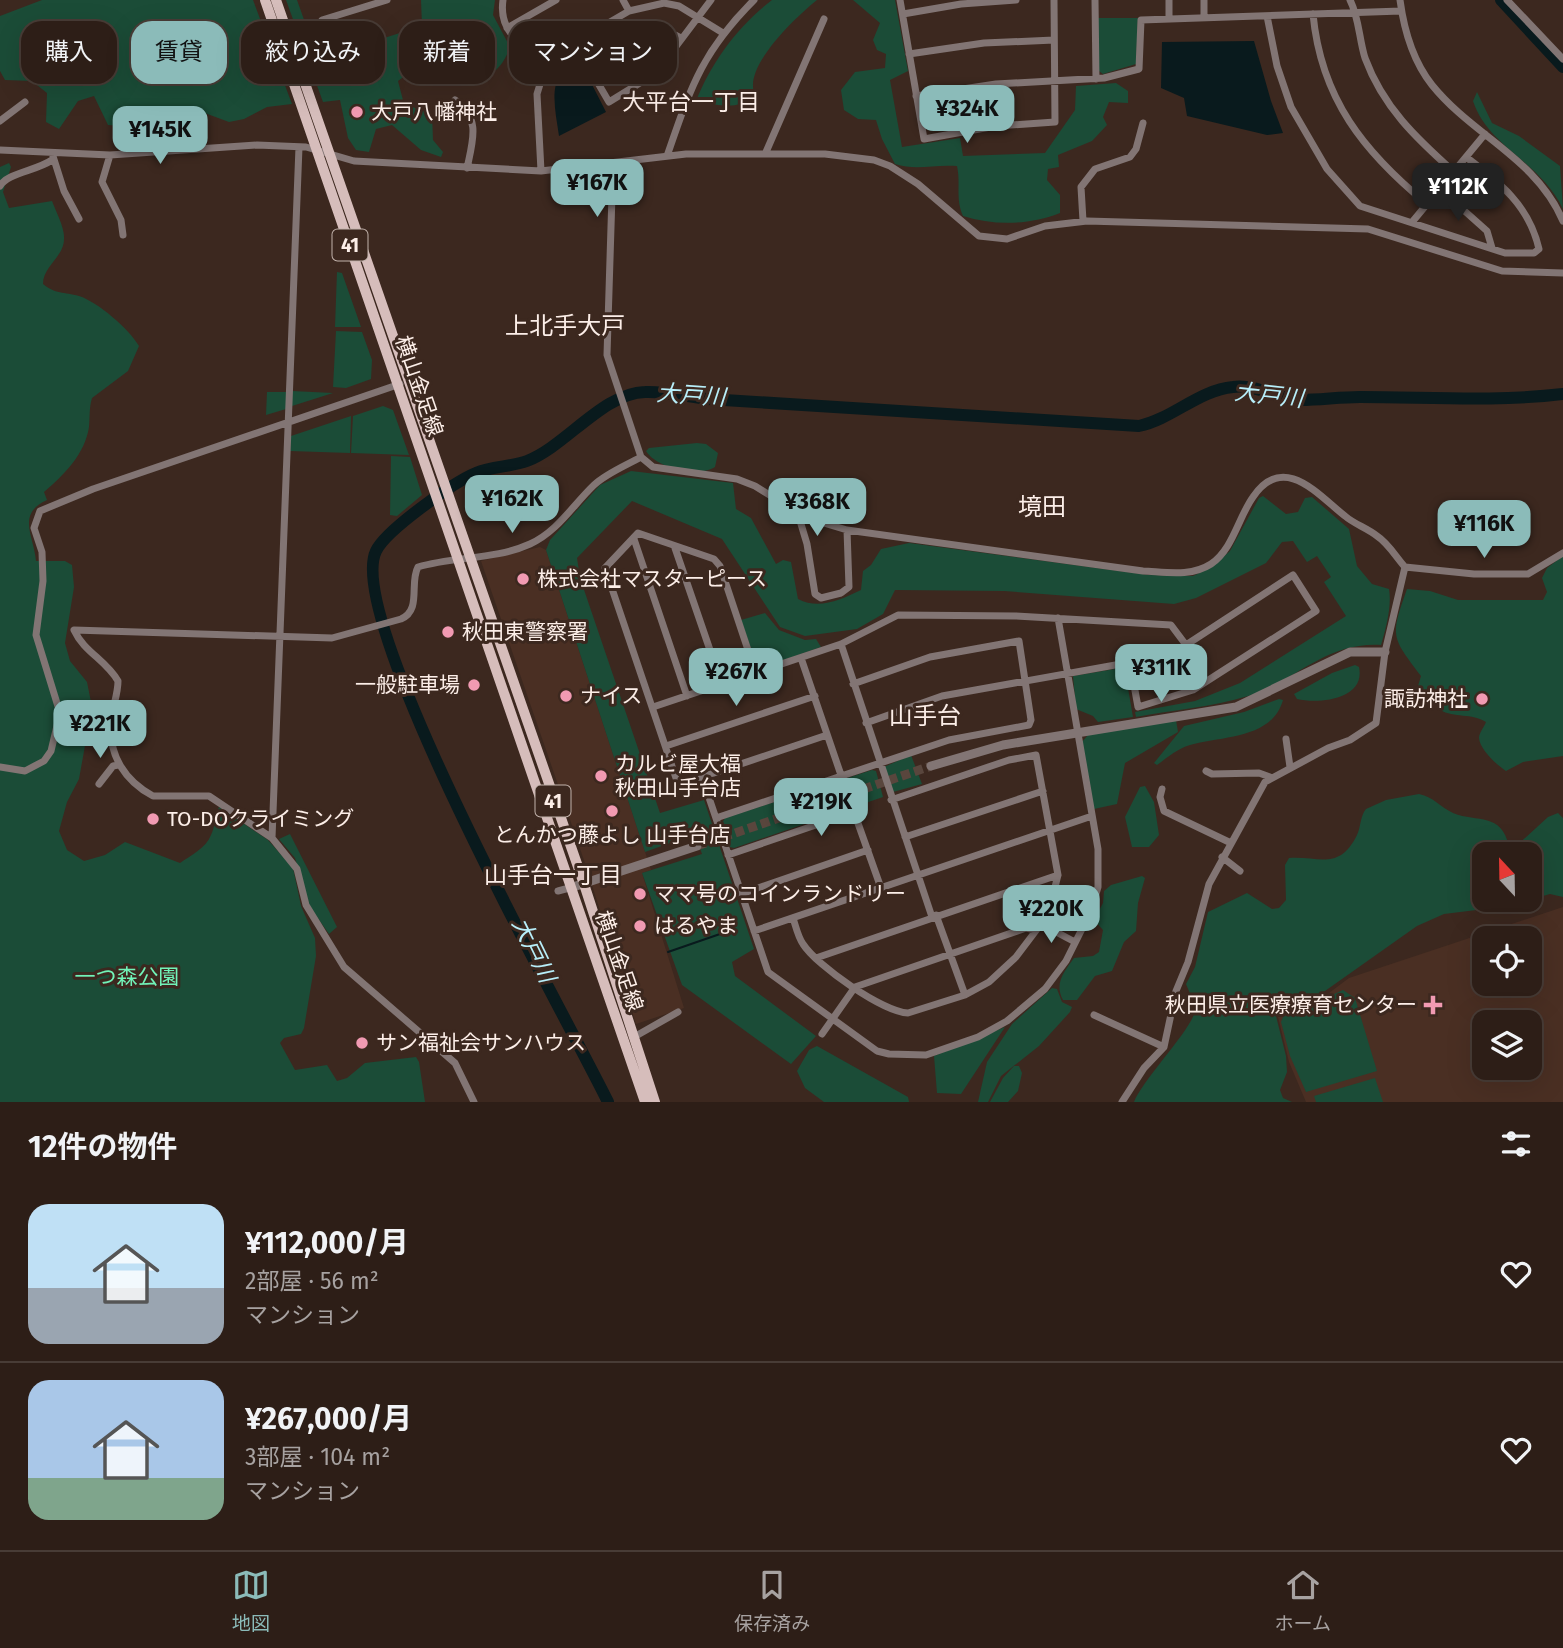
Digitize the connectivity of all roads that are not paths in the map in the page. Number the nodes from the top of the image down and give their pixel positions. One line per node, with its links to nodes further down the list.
1 (265, 0): 48 (main road, 横山金足線 / 41)
2 (276, 0): 51 (main road, 横山金足線 / 41)
3 (387, 0): 28 (street)
4 (503, 0): 30 (street)
5 (556, 0): 30 (street)
6 (623, 0): 18 (street)
7 (711, 0): 24 (street)
8 (754, 0): 32 (street)
9 (900, 0): 21 (street)
10 (1016, 0): 21 (street)
11 (1054, 0): 34 (street)
12 (1096, 0): 37 (street)
13 (1168, 0): 27 (street)
14 (1204, 0): 25 (street)
15 (1350, 0): 20 (street)
16 (1400, 0): 19 (street)
17 (1507, 0): 36 (street)
18 (629, 11): 24 (street); 29 (street)
19 (1401, 11): 20 (street); 45 (street)
20 (1355, 13): 22 (street); 58 (street)
21 (903, 14): 35 (street)
22 (1313, 15): 23 (street); 61 (street)
23 (1267, 16): 25 (street); 64 (street)
24 (697, 17): 32 (street); 33 (street)
25 (1204, 18): 27 (street)
26 (824, 19): 49 (street)
27 (1169, 19): 37 (street)
28 (322, 20)
29 (612, 21)
30 (507, 28): 31 (street)
31 (509, 31)
32 (723, 33): 52 (street)
33 (681, 38): 33 (street)
34 (1054, 40): 35 (street); 38 (street)
35 (909, 54): 40 (street)
36 (1563, 59)
37 (1096, 79): 38 (street)
38 (1055, 82): 40 (street); 40 (street)
39 (541, 84): 57 (street)
40 (916, 96)
41 (455, 100): 56 (street)
42 (25, 102): 43 (street)
43 (0, 121)
44 (1143, 123): 63 (street)
45 (1485, 134): 54 (street); 65 (street)
46 (299, 147): 48 (street); 50 (street); 70 (street)
47 (0, 150): 53 (street)
48 (317, 150): 51 (street); 69 (main road, 横山金足線 / 41)
49 (766, 152): 52 (street); 63 (street)
50 (110, 155): 53 (street); 66 (street)
51 (331, 156): 56 (street); 69 (main road, 横山金足線 / 41)
52 (667, 156): 55 (street)
53 (52, 157): 59 (street); 62 (street)
54 (1466, 157): 58 (street); 67 (street)
55 (613, 163): 57 (street); 71 (street)
56 (467, 168): 57 (street)
57 (541, 172)
58 (1454, 172): 60 (street)
59 (0, 186)
60 (1440, 189): 61 (street); 67 (street)
61 (1427, 204): 64 (street)
62 (79, 219)
63 (1083, 221): 68 (street)
64 (1413, 221): 67 (street)
65 (1563, 221)
66 (123, 234)
67 (1492, 248)
68 (1563, 273)
69 (403, 383): 70 (street); 77 (main road, 横山金足線 / 41)
70 (289, 424): 80 (street); 102 (street)
71 (640, 457): 72 (street); 77 (street)
72 (798, 514): 73 (street); 73 (street)
73 (847, 530): 78 (street)
74 (634, 539): 75 (street); 91 (street); 93 (street)
75 (676, 548): 86 (street); 90 (street)
76 (1563, 553): 78 (street)
77 (464, 558): 80 (street); 125 (main road, 横山金足線 / 41)
78 (1405, 567): 83 (street)
79 (1058, 618): 81 (street); 82 (street); 87 (street)
80 (280, 638): 100 (street); 116 (street)
81 (841, 645): 84 (street); 89 (street)
82 (1186, 645): 85 (street); 85 (street)
83 (1385, 652): 95 (street); 103 (street)
84 (801, 658): 86 (street); 92 (street)
85 (1130, 663): 87 (street)
86 (756, 674): 90 (street)
87 (1067, 674): 88 (street); 95 (street)
88 (1026, 681): 89 (street); 94 (street); 99 (street)
89 (853, 684): 94 (street)
90 (722, 685): 91 (street)
91 (687, 696): 93 (street)
92 (815, 696): 96 (street); 98 (street)
93 (653, 707): 98 (street)
94 (866, 723): 99 (street)
95 (1076, 732): 101 (street); 112 (street)
96 (827, 735): 105 (street); 106 (street)
97 (1286, 739): 103 (street)
98 (666, 746): 106 (street)
99 (879, 762): 105 (street); 111 (street)
100 (118, 765): 108 (street); 116 (street)
101 (931, 766)
102 (0, 767)
103 (1290, 767): 107 (street)
104 (1206, 771): 107 (street)
105 (841, 775): 113 (street)
106 (702, 777): 113 (street)
107 (1270, 777): 117 (street)
108 (99, 784)
109 (1162, 789): 117 (street)
110 (1043, 791): 111 (street); 114 (street); 115 (street)
111 (891, 800): 115 (street)
112 (1092, 816): 114 (street); 133 (street)
113 (716, 818): 120 (street)
114 (1052, 831): 123 (street); 124 (street)
115 (905, 837): 124 (street)
116 (272, 838): 144 (street)
117 (1231, 843): 121 (street)
118 (697, 846): 125 (street)
119 (868, 850): 120 (street); 126 (street); 128 (street)
120 (728, 855): 128 (street)
121 (1222, 857): 122 (street); 143 (street)
122 (1240, 871)
123 (1058, 875): 129 (street); 131 (street)
124 (918, 876): 126 (street); 129 (street)
125 (579, 885): 127 (street); 142 (main road, 横山金足線 / 41); 145 (main road, 横山金足線 / 41)
126 (881, 888): 130 (street)
127 (558, 891)
128 (741, 894): 132 (street)
129 (934, 916): 134 (street); 135 (street)
130 (793, 918): 132 (street); 135 (street)
131 (1039, 927): 133 (street); 134 (street); 137 (street)
132 (754, 931): 140 (street)
133 (1075, 942): 140 (street)
134 (950, 954): 136 (street); 137 (street)
135 (816, 958): 136 (street)
136 (855, 987): 137 (street); 140 (street)
137 (965, 995)
138 (678, 1012): 142 (street)
139 (1094, 1015): 143 (street)
140 (832, 1020): 141 (street)
141 (822, 1034)
142 (634, 1037): 146 (main road, 横山金足線 / 41)
143 (1164, 1046): 147 (street)
144 (474, 1102)
145 (645, 1102)
146 (655, 1102)
147 (1122, 1102)

